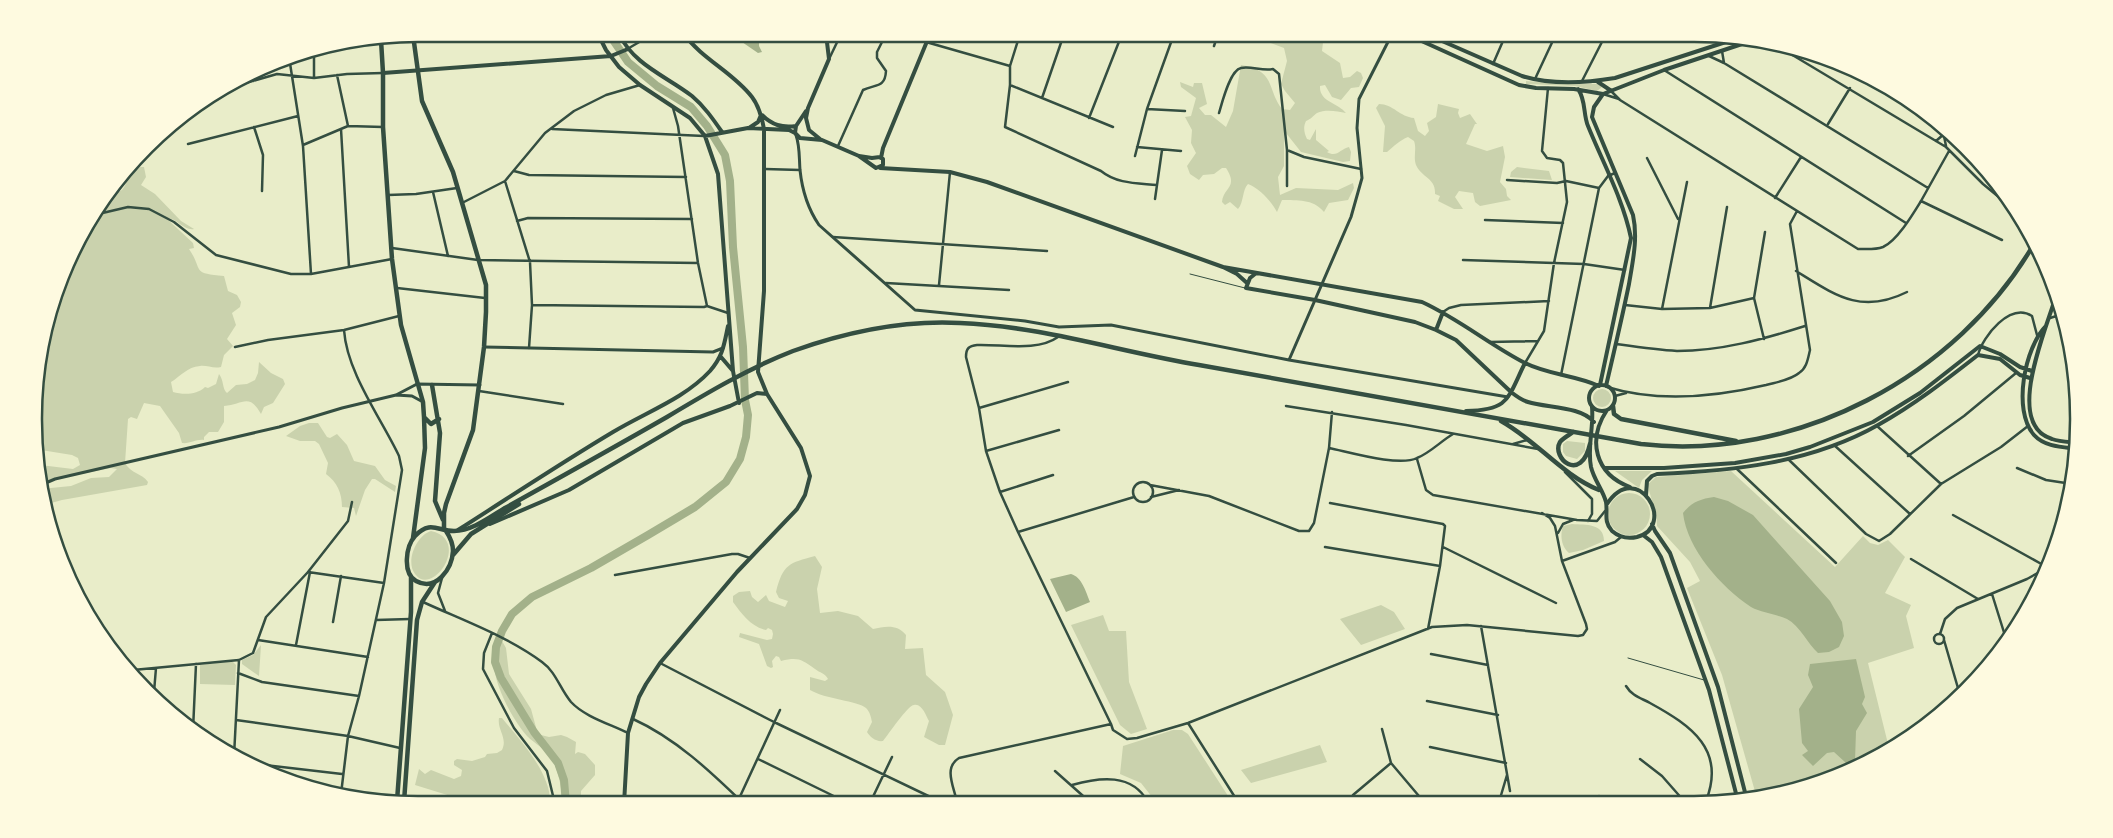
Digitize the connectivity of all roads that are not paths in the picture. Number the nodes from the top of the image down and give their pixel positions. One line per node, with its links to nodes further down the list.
1 (414, 42): 42 (main road)
2 (603, 42): 30 (main road)
3 (623, 42): 26 (main road)
4 (639, 42): 26 (street)
5 (692, 42): 64 (main road)
6 (827, 42): 34 (main road)
7 (837, 42): 34 (street)
8 (882, 42): 90 (street)
9 (926, 42): 39 (street); 91 (main road)
10 (1018, 42): 39 (street)
11 (1061, 42): 58 (street)
12 (1119, 42): 67 (street)
13 (1171, 42): 62 (street)
14 (1215, 42): 24 (street)
15 (1388, 42): 108 (street)
16 (1423, 42): 29 (main road)
17 (1444, 42): 25 (main road)
18 (1503, 42): 37 (street)
19 (1552, 42): 47 (street)
20 (1603, 42): 49 (street)
21 (1722, 43): 50 (main road)
22 (381, 45): 43 (main road)
23 (1738, 45): 27 (main road)
24 (1214, 46)
25 (1453, 46): 28 (main road); 29 (main road)
26 (627, 49): 30 (main road); 79 (main road)
27 (1722, 51): 31 (main road); 36 (street)
28 (1468, 53): 35 (main road); 37 (main road)
29 (1448, 54): 35 (main road)
30 (612, 56): 42 (main road); 51 (main road)
31 (1709, 56): 36 (street); 41 (main road)
32 (1794, 56): 54 (street)
33 (314, 57): 46 (street)
34 (829, 59): 61 (main road)
35 (1464, 61): 40 (main road)
36 (1724, 63): 68 (street)
37 (1493, 64): 40 (main road); 47 (main road)
38 (291, 65): 45 (street)
39 (1010, 66): 52 (street)
40 (1484, 70): 53 (main road)
41 (1664, 70): 56 (main road); 102 (street)
42 (418, 72): 43 (main road); 122 (main road)
43 (383, 74): 44 (street); 72 (main road)
44 (337, 75): 46 (street); 70 (street)
45 (293, 76): 46 (street); 48 (street); 66 (street)
46 (314, 78)
47 (1535, 80): 49 (main road)
48 (253, 81)
49 (1582, 81): 50 (main road)
50 (1594, 81): 56 (main road)
51 (640, 85): 60 (main road); 77 (street)
52 (1010, 86): 58 (street); 120 (street)
53 (1548, 88): 55 (main road); 118 (street)
54 (1850, 88): 68 (street); 87 (street)
55 (1578, 89): 57 (main road); 114 (main road)
56 (1610, 90): 57 (main road); 59 (street)
57 (1603, 94): 59 (street); 113 (main road)
58 (1042, 98): 67 (street)
59 (1620, 100): 129 (street)
60 (672, 104): 80 (street); 82 (main road)
61 (808, 108): 69 (main road); 75 (main road)
62 (1147, 109): 63 (street); 92 (street)
63 (1185, 111)
64 (761, 113): 69 (main road); 74 (main road); 78 (main road)
65 (1219, 113): 96 (street)
66 (298, 116): 71 (street); 89 (street)
67 (1089, 118): 73 (street)
68 (1828, 124): 124 (street)
69 (797, 125): 75 (main road); 81 (main road)
70 (348, 126): 72 (street); 76 (street)
71 (254, 127): 88 (street); 125 (street)
72 (383, 127): 127 (main road)
73 (1113, 127)
74 (748, 128): 78 (main road); 79 (main road)
75 (808, 128): 84 (main road); 86 (main road)
76 (341, 129): 89 (street); 157 (street)
77 (550, 129): 80 (street); 111 (street)
78 (764, 129): 81 (main road); 107 (main road)
79 (720, 132): 82 (main road)
80 (679, 134): 82 (street); 115 (street)
81 (795, 134): 84 (main road); 94 (street)
82 (707, 135): 185 (main road)
83 (1942, 136): 87 (street)
84 (805, 138): 86 (main road); 94 (street)
85 (1945, 138): 93 (street)
86 (822, 140): 90 (main road)
87 (1936, 141): 93 (street)
88 (188, 144)
89 (303, 146): 161 (street)
90 (837, 147): 99 (main road)
91 (883, 148): 101 (main road); 104 (main road)
92 (1137, 148): 95 (street); 100 (street)
93 (1946, 148): 97 (street)
94 (800, 150): 109 (street)
95 (1162, 150): 98 (street); 120 (street)
96 (1287, 150): 108 (street); 121 (street)
97 (1949, 150): 124 (street); 128 (street)
98 (1182, 151)
99 (859, 156): 101 (main road); 105 (main road)
100 (1135, 156)
101 (874, 157): 104 (main road); 105 (main road)
102 (1801, 157): 129 (street); 141 (street)
103 (1647, 158): 138 (street)
104 (882, 159): 106 (main road); 110 (main road)
105 (871, 164): 106 (main road)
106 (880, 168): 110 (main road)
107 (765, 169): 109 (street); 221 (main road)
108 (1361, 169): 166 (street)
109 (800, 170): 143 (street)
110 (894, 170): 112 (main road)
111 (514, 171): 115 (street); 117 (street)
112 (950, 172): 145 (street); 158 (main road)
113 (1615, 173): 114 (street); 172 (main road)
114 (1608, 176): 123 (street); 159 (main road)
115 (686, 177): 136 (street)
116 (1507, 180): 118 (street)
117 (505, 181): 132 (street); 139 (street)
118 (1566, 181): 123 (street); 140 (street)
119 (1687, 182): 138 (street)
120 (1157, 186): 130 (street)
121 (1287, 186)
122 (458, 188): 126 (street); 132 (main road)
123 (1599, 188): 156 (street)
124 (1928, 188): 131 (street)
125 (262, 191)
126 (433, 192): 127 (street); 149 (street)
127 (386, 195): 146 (main road)
128 (1997, 196)
129 (1775, 198): 134 (street)
130 (1155, 199)
131 (1922, 200): 141 (street); 144 (street)
132 (462, 203): 151 (main road)
133 (1727, 207): 182 (street)
134 (1797, 211): 141 (street); 160 (street)
135 (104, 213): 161 (street)
136 (692, 219): 139 (street); 154 (street)
137 (1485, 220): 140 (street)
138 (1679, 220): 183 (street)
139 (517, 221): 153 (street)
140 (1563, 222): 155 (street)
141 (1906, 223)
142 (1765, 232): 175 (street)
143 (831, 237): 145 (street); 164 (street)
144 (2002, 240)
145 (943, 244): 148 (street); 167 (street)
146 (391, 248): 149 (street); 150 (main road)
147 (2030, 249): 260 (main road)
148 (1047, 251)
149 (448, 256): 151 (street)
150 (392, 259): 157 (street); 168 (main road)
151 (478, 260): 153 (street); 174 (main road)
152 (1463, 260): 155 (street)
153 (530, 262): 154 (street); 178 (street)
154 (698, 263): 180 (street)
155 (1554, 263): 156 (street); 177 (street)
156 (1584, 264): 159 (street); 215 (street)
157 (350, 267): 161 (street)
158 (1223, 267): 163 (main road); 165 (main road)
159 (1625, 270): 171 (main road)
160 (1796, 271): 173 (street); 191 (street)
161 (311, 274)
162 (1190, 274): 169 (lane)
163 (1255, 274): 165 (main road); 166 (main road)
164 (884, 283): 167 (street); 208 (street)
165 (1247, 283): 169 (main road)
166 (1322, 284): 176 (street); 184 (main road)
167 (939, 286): 170 (street)
168 (397, 288): 174 (street); 186 (main road)
169 (1246, 288): 176 (main road)
170 (1009, 290)
171 (1621, 290): 172 (main road); 224 (main road)
172 (1627, 291): 179 (main road)
173 (1907, 292)
174 (486, 298): 202 (main road)
175 (1754, 298): 182 (street); 196 (street)
176 (1315, 300): 193 (main road); 208 (street)
177 (1549, 301): 184 (street); 197 (street)
178 (532, 305): 180 (street); 203 (street)
179 (1624, 305): 183 (street); 199 (main road)
180 (707, 306): 185 (street)
181 (2053, 306): 188 (main road)
182 (1710, 308): 183 (street)
183 (1662, 309)
184 (1443, 312): 193 (main road); 198 (main road)
185 (728, 313): 189 (main road)
186 (399, 316): 192 (street); 220 (main road)
187 (2056, 316): 188 (street)
188 (2050, 318): 190 (main road)
189 (729, 320): 204 (main road); 212 (main road)
190 (2048, 324): 194 (main road); 213 (main road)
191 (1805, 326): 196 (street); 230 (street)
192 (344, 330): 201 (street); 237 (street)
193 (1436, 330): 228 (main road)
194 (2037, 335): 200 (street); 211 (main road)
195 (1058, 337): 244 (street); 247 (main road); 289 (main road)
196 (1764, 339): 199 (street)
197 (1538, 341): 198 (street); 209 (street)
198 (1488, 342): 209 (main road)
199 (1616, 344): 225 (main road)
200 (1980, 346): 206 (street); 210 (main road); 231 (main road)
201 (235, 347)
202 (484, 347): 203 (street); 223 (main road)
203 (529, 348): 205 (street)
204 (723, 348): 205 (street); 207 (main road)
205 (713, 352): 207 (street)
206 (1978, 355): 214 (main road); 236 (main road)
207 (721, 357): 212 (main road); 303 (main road)
208 (1289, 360): 235 (street)
209 (1525, 363): 215 (main road); 228 (main road)
210 (2020, 367): 211 (main road); 214 (main road)
211 (2026, 369): 213 (main road); 216 (main road)
212 (733, 371): 239 (main road)
213 (2032, 371): 217 (main road)
214 (2016, 372): 216 (main road); 269 (street)
215 (1561, 376): 218 (main road)
216 (2024, 377): 217 (main road); 254 (main road)
217 (2030, 378): 261 (main road)
218 (1584, 379): 224 (main road); 226 (main road)
219 (1068, 382): 244 (street)
220 (417, 384): 222 (street); 232 (street); 238 (main road)
221 (761, 384): 229 (main road); 233 (main road)
222 (432, 385): 223 (street); 249 (main road)
223 (480, 385): 227 (main road)
224 (1600, 386): 225 (main road); 226 (main road)
225 (1607, 386): 230 (street); 234 (main road)
226 (1591, 391): 243 (main road)
227 (479, 392): 240 (street); 299 (main road)
228 (1511, 392): 235 (main road); 251 (main road)
229 (757, 393): 233 (main road); 239 (main road)
230 (1627, 393): 234 (street)
231 (1920, 393): 236 (main road); 252 (main road)
232 (396, 394): 237 (street); 238 (street)
233 (767, 394): 312 (main road)
234 (1615, 396): 242 (main road)
235 (1508, 397): 247 (main road)
236 (1923, 397): 253 (main road)
237 (371, 401): 278 (street); 325 (street)
238 (423, 402): 248 (main road)
239 (741, 402): 301 (main road)
240 (563, 404)
241 (1286, 406): 246 (street)
242 (1612, 406): 245 (main road); 260 (main road)
243 (1592, 407): 245 (main road); 251 (main road)
244 (980, 408): 268 (street)
245 (1607, 410): 274 (main road)
246 (1332, 412): 257 (street); 266 (street)
247 (1453, 412): 250 (main road)
248 (424, 417): 249 (main road); 308 (main road)
249 (439, 419): 299 (main road)
250 (1497, 419): 256 (main road); 258 (main road)
251 (1594, 422): 263 (main road)
252 (1873, 422): 253 (main road); 259 (main road)
253 (1877, 426): 264 (main road); 269 (street)
254 (2028, 426): 265 (main road); 280 (street)
255 (1059, 430): 268 (street)
256 (1573, 432): 260 (main road); 263 (main road)
257 (1452, 434): 262 (street); 271 (street)
258 (1530, 439): 262 (street); 267 (main road)
259 (1831, 439): 264 (main road); 270 (main road)
260 (1740, 442)
261 (2070, 442)
262 (1512, 444): 267 (street)
263 (1590, 444): 284 (main road)
264 (1834, 445): 270 (main road); 295 (street)
265 (2070, 447)
266 (1329, 448): 271 (street); 282 (street)
267 (1542, 449): 273 (main road)
268 (986, 451): 285 (street)
269 (1908, 456): 280 (street)
270 (1787, 457): 272 (main road); 276 (main road); 295 (street)
271 (1417, 458): 294 (street)
272 (1735, 463): 274 (main road); 276 (main road)
273 (1559, 466): 284 (main road); 298 (street)
274 (1605, 468): 283 (main road)
275 (2017, 468): 279 (street)
276 (1737, 469): 286 (main road); 315 (street)
277 (1053, 475): 285 (street)
278 (48, 482)
279 (2065, 483)
280 (1941, 484): 295 (street)
281 (1150, 485): 282 (street); 287 (street); 288 (street)
282 (1181, 489): 288 (street)
283 (1635, 489): 286 (main road); 292 (main road)
284 (1599, 490): 292 (main road)
285 (1000, 492): 304 (street)
286 (1646, 495): 300 (main road)
287 (1134, 497): 288 (street); 304 (street)
288 (1152, 497)
289 (526, 498): 301 (main road); 303 (main road)
290 (352, 502): 318 (street)
291 (1330, 502): 310 (street)
292 (1607, 504): 293 (main road)
293 (1605, 511): 298 (street); 306 (main road)
294 (1542, 513): 297 (street); 307 (street)
295 (1910, 514)
296 (1953, 515): 316 (street)
297 (1578, 520): 298 (street); 307 (street)
298 (1588, 521)
299 (443, 522): 302 (main road)
300 (1652, 524): 305 (main road); 385 (main road)
301 (487, 525): 311 (main road)
302 (445, 530): 303 (main road); 308 (main road); 311 (main road)
303 (456, 531)
304 (1018, 532): 365 (street)
305 (1642, 535): 306 (main road); 352 (main road)
306 (1621, 536): 314 (street)
307 (1557, 537): 314 (street)
308 (413, 538): 322 (main road)
309 (1325, 546): 317 (street)
310 (1443, 547): 317 (street); 329 (street)
311 (452, 555): 323 (main road)
312 (750, 558): 320 (street); 346 (main road)
313 (1910, 559): 327 (street)
314 (1562, 561): 334 (street)
315 (1836, 563)
316 (2041, 565)
317 (1440, 566): 335 (street)
318 (309, 572): 321 (street); 339 (street); 341 (street)
319 (2038, 572): 326 (street)
320 (615, 575)
321 (341, 576): 325 (street); 333 (street)
322 (411, 576): 324 (main road); 331 (main road)
323 (443, 576): 324 (main road); 330 (street)
324 (435, 582): 328 (main road)
325 (384, 583): 332 (street)
326 (1992, 594): 327 (street); 337 (street)
327 (1978, 599): 338 (street)
328 (422, 602): 330 (street); 388 (main road)
329 (1556, 602)
330 (445, 612): 336 (street)
331 (411, 618): 332 (street); 371 (main road)
332 (376, 620): 343 (street)
333 (333, 622)
334 (1481, 626): 335 (street); 348 (street)
335 (1428, 628): 364 (street)
336 (492, 633): 367 (street); 390 (street)
337 (2003, 633)
338 (1940, 634): 340 (street); 340 (street)
339 (258, 640): 341 (street); 345 (street)
340 (1944, 640): 355 (street)
341 (296, 646): 343 (street)
342 (1431, 654): 348 (street)
343 (368, 657): 356 (street)
344 (1628, 658): 352 (lane)
345 (239, 660): 347 (street); 351 (street)
346 (660, 663): 360 (main road); 363 (street)
347 (196, 664): 349 (street); 361 (street)
348 (1489, 665): 359 (street)
349 (156, 668): 350 (street); 353 (street)
350 (138, 670)
351 (238, 673): 356 (street); 362 (street)
352 (1705, 680): 386 (main road)
353 (154, 686)
354 (1626, 686): 389 (street)
355 (1958, 687)
356 (359, 696): 368 (street)
357 (1427, 701): 359 (street)
358 (780, 710): 363 (street)
359 (1498, 715): 375 (street)
360 (631, 718): 367 (main road); 392 (street)
361 (193, 720)
362 (236, 720): 368 (street); 369 (street)
363 (774, 722): 373 (street); 380 (street)
364 (1188, 723): 365 (street); 400 (street)
365 (1111, 724): 397 (street)
366 (1382, 729): 376 (street)
367 (628, 733): 391 (main road)
368 (348, 736): 371 (street); 379 (street)
369 (234, 747)
370 (1430, 747): 375 (street)
371 (401, 748): 387 (main road)
372 (892, 757): 380 (street)
373 (758, 759): 393 (street); 394 (street)
374 (1640, 759): 404 (street)
375 (1506, 763): 381 (street)
376 (1391, 764): 401 (street); 402 (street)
377 (275, 767): 379 (street)
378 (1055, 771): 382 (street)
379 (342, 774): 383 (street)
380 (884, 774): 395 (street); 396 (street)
381 (1507, 774): 384 (street); 403 (street)
382 (1072, 785): 398 (street); 399 (street)
383 (341, 787)
384 (1510, 791)
385 (1745, 792)
386 (1736, 793)
387 (397, 795)
388 (404, 795)
389 (1708, 795)
390 (553, 796)
391 (624, 796)
392 (735, 796)
393 (740, 796)
394 (834, 796)
395 (873, 796)
396 (929, 796)
397 (956, 796)
398 (1084, 796)
399 (1145, 796)
400 (1234, 796)
401 (1354, 796)
402 (1419, 796)
403 (1501, 796)
404 (1680, 796)

